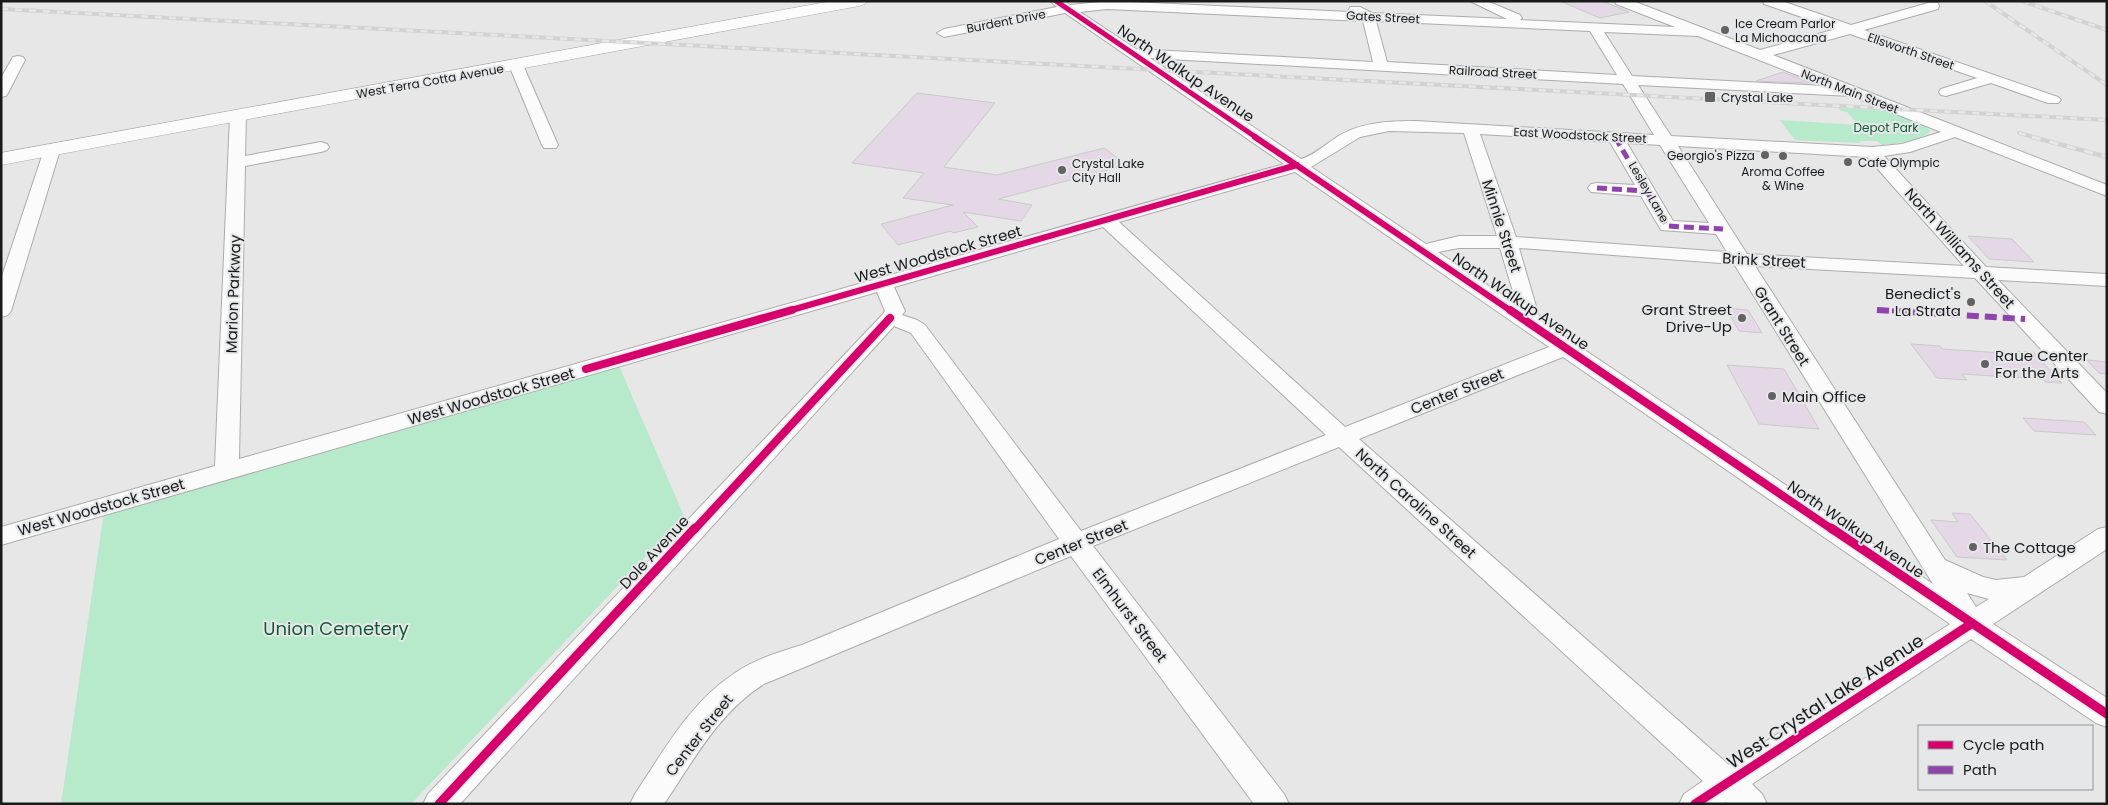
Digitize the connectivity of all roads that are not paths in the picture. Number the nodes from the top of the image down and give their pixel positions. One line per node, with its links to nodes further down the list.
1 (859, 1): 18 (main road, West Terra Cotta Avenue)
2 (1336, 1): 9 (street)
3 (1476, 1): 10 (street)
4 (1769, 1): 12 (street, Ellsworth Street)
5 (1918, 1): 12 (street)
6 (1629, 2): 13 (street, North Main Street)
7 (1168, 4): 8 (street, Gates Street); 9 (street, Gates Street)
8 (1062, 5): 14 (street, Burdent Drive); 15 (street, North Walkup Avenue)
9 (1368, 16): 10 (street, Gates Street); 19 (street)
10 (1527, 24): 11 (street, Gates Street)
11 (1594, 27): 13 (street, Gates Street); 21 (street, Grant Street)
12 (1850, 30): 16 (street); 20 (street, Ellsworth Street)
13 (1700, 32): 16 (street, North Main Street)
14 (944, 33)
15 (1131, 52): 19 (street, Railroad Street); 37 (street, North Walkup Avenue)
16 (1759, 55): 22 (street, North Main Street)
17 (18, 60): 24 (street)
18 (516, 65): 26 (main road, West Terra Cotta Avenue); 31 (street)
19 (1381, 66): 21 (street, Railroad Street)
20 (1991, 79): 23 (street); 25 (street, Ellsworth Street)
21 (1629, 80): 22 (street, Railroad Street); 30 (street, Grant Street)
22 (1854, 92): 28 (street, North Main Street)
23 (1946, 92)
24 (1, 93)
25 (2053, 100)
26 (238, 116): 33 (main road, West Terra Cotta Avenue); 36 (street, Marion Parkway)
27 (1470, 129): 29 (street, East Woodstock Street); 37 (street, East Woodstock Street); 43 (street, Minnie Street)
28 (1955, 132): 34 (street); 40 (street, North Main Street)
29 (1615, 137): 30 (street, East Woodstock Street); 39 (street, Lesley Lane)
30 (1668, 140): 34 (street, East Woodstock Street); 42 (street, Grant Street)
31 (550, 145)
32 (321, 147): 36 (street)
33 (52, 150): 35 (main road, West Terra Cotta Avenue); 49 (street)
34 (1872, 152): 46 (street, North Williams Street)
35 (1, 159)
36 (237, 162): 55 (street, Marion Parkway)
37 (1297, 165): 41 (street, West Woodstock Street); 44 (street, North Walkup Avenue)
38 (1596, 188): 39 (street)
39 (1647, 191): 42 (street, Lesley Lane)
40 (2107, 191)
41 (1106, 220): 48 (street, West Woodstock Street); 54 (street, North Caroline Street)
42 (1723, 229): 45 (street, Grant Street)
43 (1508, 242): 44 (street, Brink Street); 45 (street, Brink Street); 51 (street, Minnie Street)
44 (1424, 251): 51 (street, North Walkup Avenue)
45 (1739, 259): 46 (street, Brink Street); 59 (street, Grant Street)
46 (1981, 273): 47 (street, Brink Street); 53 (street, North Williams Street)
47 (2107, 280)
48 (882, 284): 50 (street); 55 (street, West Woodstock Street)
49 (1, 311)
50 (890, 318): 58 (street, Elmhurst Street); 64 (street, Dole Avenue)
51 (1530, 323): 52 (street, North Walkup Avenue)
52 (1566, 348): 54 (street, Center Street); 61 (street, North Walkup Avenue)
53 (2107, 407)
54 (1342, 436): 58 (street, Center Street); 63 (street, North Caroline Street)
55 (227, 472): 56 (street, West Woodstock Street)
56 (1, 536)
57 (2107, 536): 60 (street, West Crystal Lake Avenue)
58 (1076, 543): 65 (street, Center Street); 66 (street, Elmhurst Street)
59 (1934, 565): 60 (street); 61 (street, Grant Street)
60 (2028, 587): 61 (street, West Crystal Lake Avenue)
61 (1971, 624): 62 (street, North Walkup Avenue); 63 (street, West Crystal Lake Avenue)
62 (2107, 714)
63 (1727, 783): 67 (street, West Crystal Lake Avenue); 68 (street, North Caroline Street)
64 (439, 804)
65 (646, 804)
66 (1273, 804)
67 (1696, 804)
68 (1750, 804)

